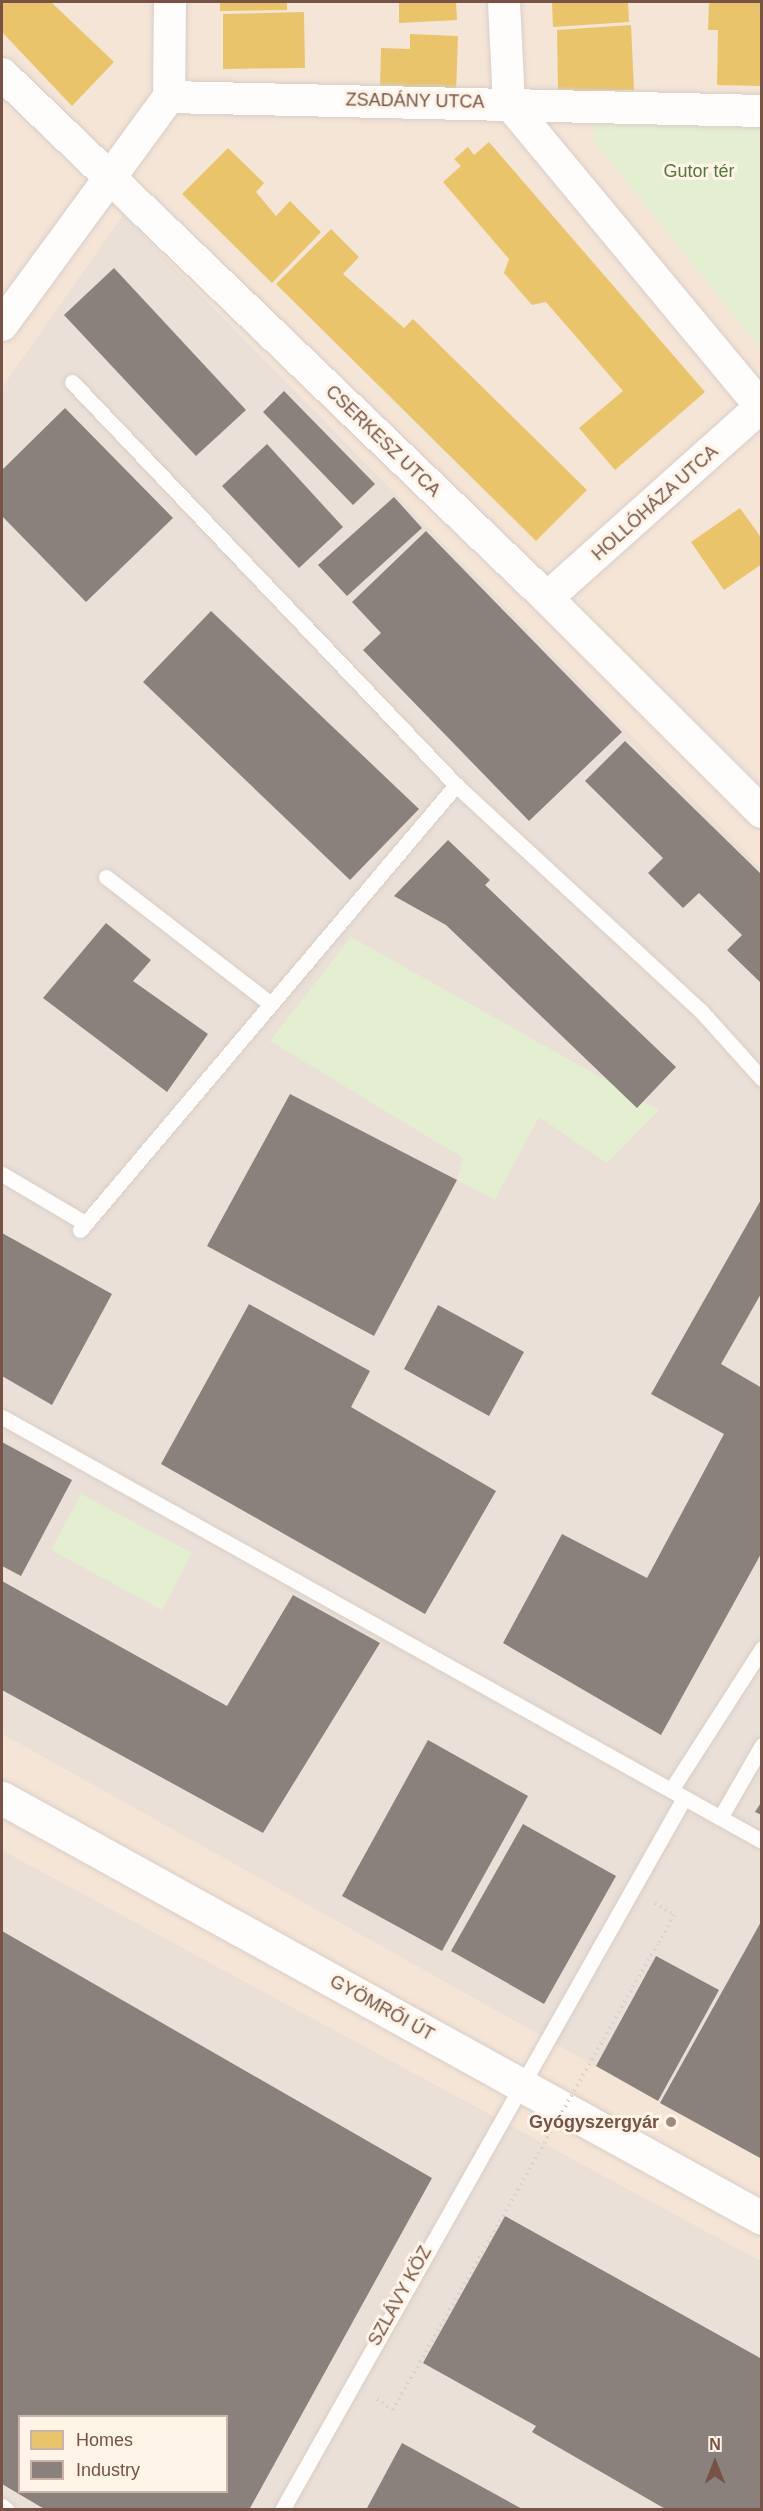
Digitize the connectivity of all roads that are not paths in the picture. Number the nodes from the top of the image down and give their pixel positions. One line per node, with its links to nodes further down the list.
1 (170, 2): 4 (street)
2 (504, 2): 5 (street)
3 (2, 74): 7 (street, CSERKESZ UTCA)
4 (169, 97): 5 (street, ZSADÁNY UTCA); 7 (street)
5 (509, 103): 6 (street, ZSADÁNY UTCA); 10 (street)
6 (762, 111)
7 (108, 177): 8 (street); 11 (street, CSERKESZ UTCA)
8 (2, 325)
9 (72, 382): 12 (lane)
10 (761, 406): 11 (street, HOLLÓHÁZA UTCA)
11 (548, 598): 13 (street, CSERKESZ UTCA)
12 (456, 785): 15 (lane); 16 (lane)
13 (762, 812)
14 (106, 877): 15 (lane)
15 (271, 1004): 17 (lane)
16 (762, 1079)
17 (2, 1174)
18 (2, 1417): 21 (lane)
19 (762, 1648): 21 (lane, SZLÁVY KÖZ)
20 (762, 1745): 23 (lane)
21 (678, 1794): 23 (lane); 25 (lane, SZLÁVY KÖZ)
22 (2, 1798): 25 (street, GYÖMRŐI ÚT)
23 (720, 1818): 24 (lane)
24 (762, 1841)
25 (518, 2084): 26 (street, GYÖMRŐI ÚT); 29 (lane, SZLÁVY KÖZ)
26 (762, 2218)
27 (2, 2506): 28 (lane)
28 (7, 2510)
29 (282, 2510)

